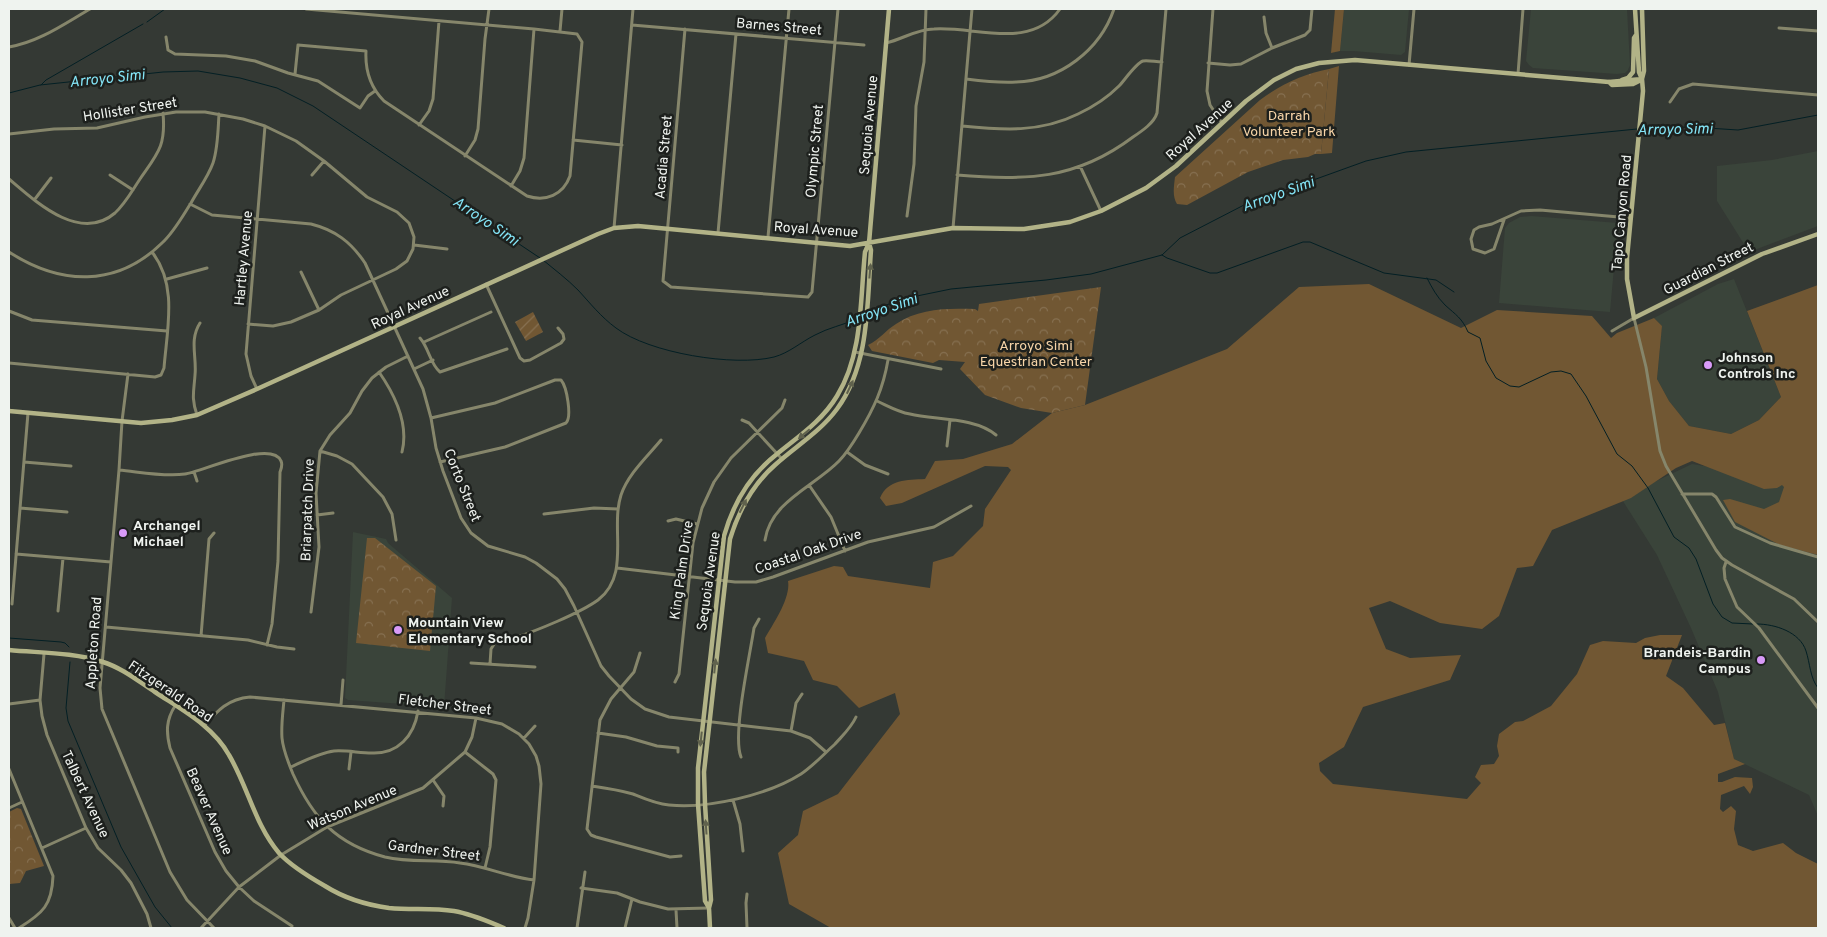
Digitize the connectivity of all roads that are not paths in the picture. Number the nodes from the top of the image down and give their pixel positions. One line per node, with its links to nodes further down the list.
1 (90, 9): 39 (street)
2 (306, 9): 22 (street)
3 (489, 9): 24 (street)
4 (562, 9): 29 (street)
5 (628, 9): 6 (street)
6 (633, 9): 23 (street)
7 (789, 9): 35 (street)
8 (838, 9): 36 (street, Olympic Street)
9 (889, 9): 37 (main road, Sequoia Avenue)
10 (926, 9): 28 (street)
11 (972, 9): 30 (street)
12 (1060, 9): 30 (street)
13 (1114, 9): 46 (street)
14 (1166, 9): 41 (street)
15 (1213, 9): 42 (street)
16 (1312, 9): 40 (street)
17 (1414, 9): 43 (street)
18 (1523, 9): 45 (street)
19 (1634, 9): 33 (main road, Tapo Canyon Road)
20 (1642, 9): 47 (main road, Tapo Canyon Road)
21 (1264, 17): 40 (street)
22 (439, 21): 24 (street); 57 (street)
23 (632, 24): 27 (street, Barnes Street); 61 (street)
24 (488, 25): 26 (street); 62 (street)
25 (1779, 28): 31 (street)
26 (534, 29): 29 (street); 70 (street)
27 (685, 29): 32 (street, Barnes Street); 81 (street, Acadia Street)
28 (926, 29): 30 (street); 37 (street); 75 (street)
29 (560, 31): 60 (street)
30 (970, 31): 46 (street)
31 (1818, 31)
32 (736, 34): 35 (street, Barnes Street); 82 (street)
33 (1636, 36): 47 (main road, Tapo Canyon Road); 48 (main road)
34 (166, 37): 44 (street)
35 (786, 38): 36 (street, Barnes Street); 84 (street)
36 (835, 42): 38 (street, Barnes Street); 85 (street, Olympic Street)
37 (886, 43): 86 (main road, Sequoia Avenue)
38 (864, 45)
39 (9, 47)
40 (1272, 48): 42 (street)
41 (1162, 62): 58 (street); 64 (street)
42 (1208, 64): 55 (street)
43 (1409, 65): 45 (main road, Royal Avenue); 55 (main road, Royal Avenue)
44 (296, 74): 50 (street); 50 (street)
45 (1518, 74): 49 (main road, Royal Avenue)
46 (966, 79): 58 (street)
47 (1642, 79): 48 (main road, Royal Avenue); 49 (main road, Royal Avenue); 76 (main road, Tapo Canyon Road)
48 (1617, 81): 49 (main road, Royal Avenue)
49 (1609, 82)
50 (375, 91): 57 (street)
51 (1818, 95): 52 (street)
52 (1670, 102)
53 (163, 113): 54 (street, Hollister Street); 59 (street, Hollister Street); 71 (street)
54 (219, 114): 56 (street, Hollister Street); 73 (street)
55 (1223, 124): 74 (main road, Royal Avenue)
56 (265, 126): 63 (street, Hollister Street); 77 (street, Hartley Avenue)
57 (420, 126): 62 (street)
58 (962, 126): 67 (street)
59 (9, 134)
60 (573, 140): 61 (street); 70 (street)
61 (622, 145): 79 (street)
62 (465, 156): 70 (street)
63 (324, 161): 66 (street); 87 (street, Hollister Street)
64 (1080, 166): 67 (street); 74 (street)
65 (110, 175): 71 (street)
66 (312, 175)
67 (958, 175): 80 (street)
68 (51, 178): 72 (street)
69 (9, 179): 72 (street)
70 (510, 186)
71 (133, 190): 72 (street)
72 (35, 200)
73 (190, 204): 77 (street, Corto Street); 90 (street)
74 (1101, 212): 80 (main road, Royal Avenue)
75 (907, 216)
76 (1630, 218): 78 (street); 100 (main road, Tapo Canyon Road)
77 (257, 219): 94 (street, Corto Street); 102 (street, Hartley Avenue)
78 (1504, 220): 78 (street)
79 (614, 228): 81 (main road, Royal Avenue); 95 (main road, Royal Avenue)
80 (953, 228): 86 (main road, Royal Avenue)
81 (668, 229): 82 (main road, Royal Avenue); 96 (street, Acadia Street)
82 (718, 234): 84 (main road, Royal Avenue)
83 (1818, 234): 100 (main road, Guardian Street)
84 (768, 237): 85 (main road, Royal Avenue)
85 (817, 242): 86 (main road, Royal Avenue); 96 (street, Olympic Street)
86 (869, 243): 110 (main road, Sequoia Avenue); 111 (main road, Sequoia Avenue, one-way to 86)
87 (414, 244): 88 (street); 94 (street)
88 (447, 249)
89 (9, 252): 90 (street)
90 (152, 252): 93 (street)
91 (207, 268): 93 (street)
92 (301, 272): 97 (street)
93 (167, 280): 105 (street)
94 (373, 280): 97 (street); 103 (street, Corto Street)
95 (486, 284): 103 (main road, Royal Avenue); 104 (street)
96 (811, 295)
97 (319, 310): 102 (street)
98 (9, 311): 105 (street)
99 (491, 312): 108 (street)
100 (1634, 318): 106 (street, Guardian Street); 147 (street)
101 (200, 324): 125 (street)
102 (248, 324): 120 (street, Hartley Avenue)
103 (394, 326): 112 (street, Corto Street); 120 (main road, Royal Avenue)
104 (558, 328)
105 (167, 331): 119 (street)
106 (1612, 331)
107 (420, 338): 108 (street)
108 (424, 342): 113 (street)
109 (507, 348): 113 (street)
110 (855, 352): 111 (street); 137 (main road, Sequoia Avenue, one-way to 137)
111 (862, 354): 114 (street); 138 (main road, Sequoia Avenue, one-way to 111)
112 (408, 356): 116 (street, Corto Street); 118 (street, Briarpatch Drive)
113 (433, 360): 116 (street)
114 (888, 360): 117 (street); 122 (street)
115 (9, 363): 119 (street)
116 (414, 369): 126 (street, Corto Street)
117 (941, 369)
118 (379, 372): 134 (street, Briarpatch Drive); 135 (street)
119 (128, 374): 129 (street, Appleton Road)
120 (257, 389): 125 (main road, Royal Avenue)
121 (785, 400): 130 (street, King Palm Drive)
122 (877, 401): 128 (street); 136 (street)
123 (9, 411): 124 (main road, Royal Avenue)
124 (28, 413): 129 (main road, Royal Avenue); 139 (street)
125 (197, 415): 129 (main road, Royal Avenue)
126 (431, 418): 140 (street, Corto Street); 140 (street)
127 (742, 420): 130 (street)
128 (950, 420): 131 (street); 133 (street)
129 (122, 421): 142 (street, Appleton Road)
130 (757, 432): 137 (street); 156 (street, King Palm Drive)
131 (996, 435)
132 (661, 440): 150 (street)
133 (947, 446)
134 (320, 451): 154 (street, Briarpatch Drive); 158 (street)
135 (402, 452)
136 (847, 452): 144 (street); 146 (street)
137 (777, 454): 138 (street); 168 (main road, Sequoia Avenue)
138 (782, 459): 169 (main road, Sequoia Avenue, one-way to 138)
139 (24, 462): 141 (street); 149 (street)
140 (440, 462): 173 (street, Corto Street)
141 (71, 466)
142 (119, 470): 143 (street); 164 (street, Appleton Road)
143 (194, 472): 145 (street); 178 (street)
144 (888, 474)
145 (197, 481)
146 (809, 484): 159 (street); 160 (street)
147 (1682, 494): 163 (street); 165 (street)
148 (971, 506): 160 (street, Coastal Oak Drive)
149 (20, 508): 151 (street); 161 (street)
150 (618, 509): 153 (street); 166 (street)
151 (67, 512)
152 (333, 513): 154 (street)
153 (544, 514)
154 (317, 516): 172 (street, Briarpatch Drive)
155 (668, 521): 156 (street)
156 (697, 524): 167 (street, King Palm Drive)
157 (214, 533): 177 (street)
158 (396, 540)
159 (765, 540)
160 (845, 551): 169 (street, Coastal Oak Drive)
161 (16, 554): 162 (street); 170 (street)
162 (63, 558): 164 (street); 171 (street)
163 (1818, 558)
164 (111, 562): 176 (street, Appleton Road)
165 (1726, 562): 175 (street); 196 (street)
166 (616, 568): 167 (street, Coastal Oak Drive); 173 (street)
167 (689, 577): 168 (street, Coastal Oak Drive); 188 (street, King Palm Drive)
168 (718, 580): 169 (street, Coastal Oak Drive); 200 (main road, Sequoia Avenue)
169 (725, 581): 201 (main road, Sequoia Avenue, one-way to 169)
170 (12, 604)
171 (58, 611)
172 (311, 612)
173 (576, 612): 185 (street); 189 (street, Corto Street)
174 (759, 619): 202 (street)
175 (1818, 622)
176 (106, 627): 177 (street); 183 (street, Appleton Road)
177 (201, 636): 178 (street)
178 (267, 645): 179 (street)
179 (294, 649)
180 (9, 650): 182 (main road, Fitzgerald Road)
181 (640, 653): 189 (street)
182 (44, 654): 183 (main road, Fitzgerald Road); 191 (street, Talbert Avenue)
183 (103, 662): 195 (main road, Fitzgerald Road); 240 (street, Appleton Road)
184 (472, 663): 185 (street)
185 (490, 664): 186 (street)
186 (535, 666)
187 (343, 680): 194 (street)
188 (675, 682)
189 (621, 689): 200 (street, Corto Street); 206 (street)
190 (802, 694): 205 (street)
191 (40, 700): 193 (street); 225 (street, Talbert Avenue)
192 (284, 700): 194 (street, Fletcher Street); 203 (street, Fletcher Street); 213 (street, Gardner Street)
193 (9, 704)
194 (341, 705): 197 (street, Fletcher Street)
195 (175, 706): 203 (main road, Fitzgerald Road); 233 (street, Beaver Avenue)
196 (1818, 708)
197 (418, 711): 198 (street, Fletcher Street); 208 (street)
198 (476, 718): 207 (street, Fletcher Street); 209 (street, Watson Avenue)
199 (856, 718): 211 (street)
200 (703, 720): 201 (street, Corto Street); 220 (main road, Sequoia Avenue, one-way to 220)
201 (709, 721): 202 (street, Corto Street); 221 (main road, Sequoia Avenue)
202 (739, 724): 205 (street, Corto Street); 212 (street)
203 (204, 726): 228 (main road, Fitzgerald Road)
204 (534, 726): 207 (street)
205 (791, 731): 211 (street, Corto Street)
206 (598, 733): 210 (street); 217 (street)
207 (524, 738): 232 (street, Fletcher Street)
208 (351, 752): 213 (street); 215 (street)
209 (465, 752): 216 (street, Watson Avenue); 230 (street)
210 (678, 752)
211 (826, 752): 218 (street)
212 (741, 757)
213 (290, 767): 224 (street, Gardner Street)
214 (9, 769): 219 (street)
215 (349, 769)
216 (433, 780): 222 (street); 224 (street, Watson Avenue)
217 (592, 786): 220 (street); 229 (street)
218 (733, 800): 221 (street); 227 (street)
219 (22, 802): 223 (street); 226 (street)
220 (698, 804): 221 (street); 237 (main road, Sequoia Avenue)
221 (704, 804): 237 (main road, Sequoia Avenue, one-way to 221)
222 (443, 806)
223 (9, 808)
224 (328, 827): 228 (street, Watson Avenue); 230 (street, Gardner Street)
225 (86, 828): 226 (street); 244 (street, Talbert Avenue)
226 (42, 848): 243 (street)
227 (742, 851)
228 (281, 855): 233 (street, Watson Avenue); 247 (main road, Fitzgerald Road)
229 (680, 856)
230 (485, 868): 232 (street, Gardner Street)
231 (585, 872): 234 (street)
232 (534, 880): 248 (street, Fletcher Street)
233 (239, 888): 240 (street, Watson Avenue); 241 (street, Beaver Avenue)
234 (581, 888): 236 (street); 249 (street)
235 (747, 894): 253 (street)
236 (632, 899): 238 (street); 250 (street)
237 (709, 908): 238 (street); 252 (main road, Sequoia Avenue)
238 (676, 910): 251 (street)
239 (9, 918): 242 (street)
240 (206, 921): 245 (street, Watson Avenue); 246 (street, Appleton Road)
241 (292, 926)
242 (15, 928)
243 (19, 928)
244 (152, 928)
245 (201, 928)
246 (214, 928)
247 (504, 928)
248 (525, 928)
249 (577, 928)
250 (625, 928)
251 (677, 928)
252 (710, 928)
253 (747, 928)

